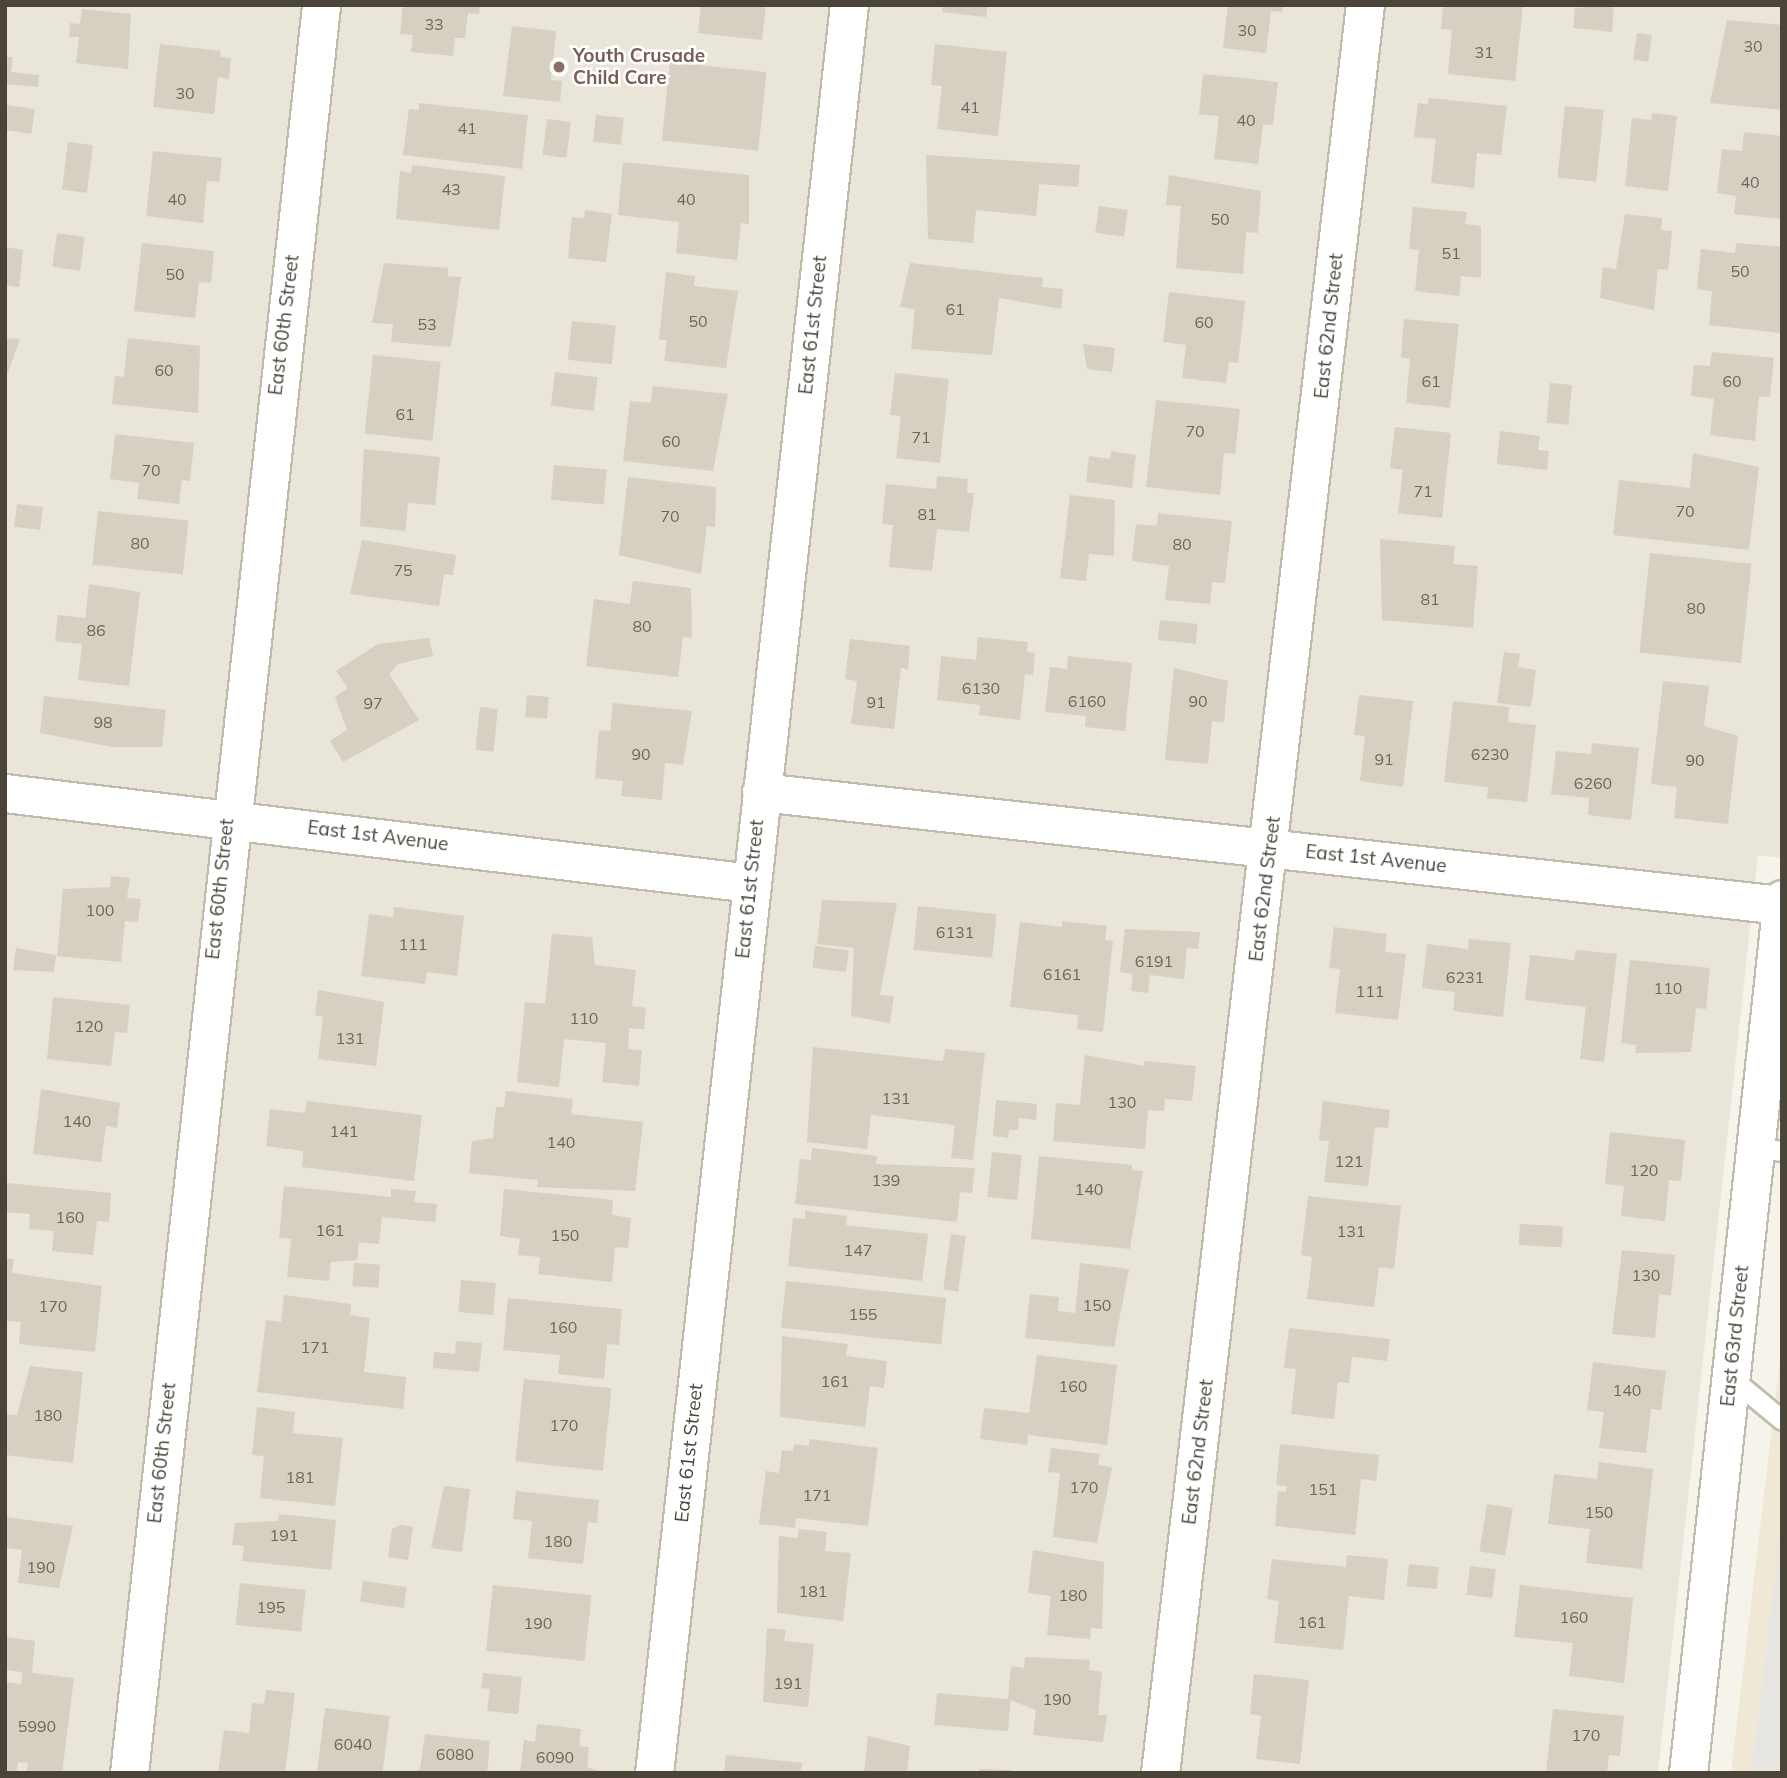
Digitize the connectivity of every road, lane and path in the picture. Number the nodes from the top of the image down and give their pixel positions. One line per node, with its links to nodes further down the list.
1 (321, 5): 6 (street, East 60th Street)
2 (849, 5): 4 (street, East 61st Street)
3 (1365, 5): 7 (street, East 62nd Street)
4 (761, 792): 7 (street, East 1st Avenue); 8 (street, East 61st Street)
5 (5, 793): 6 (street, East 1st Avenue)
6 (228, 816): 8 (street, East 1st Avenue); 14 (street, East 60th Street)
7 (1270, 848): 10 (street, East 1st Avenue); 16 (street, East 62nd Street)
8 (751, 883): 15 (street, East 61st Street)
9 (1782, 899): 10 (street, East 63rd Street)
10 (1781, 904): 11 (street, East 63rd Street)
11 (1768, 1149): 12 (street, East 63rd Street)
12 (1730, 1377): 13 (lane); 17 (street, East 63rd Street)
13 (1782, 1420)
14 (129, 1773)
15 (654, 1773)
16 (1160, 1773)
17 (1688, 1773)

